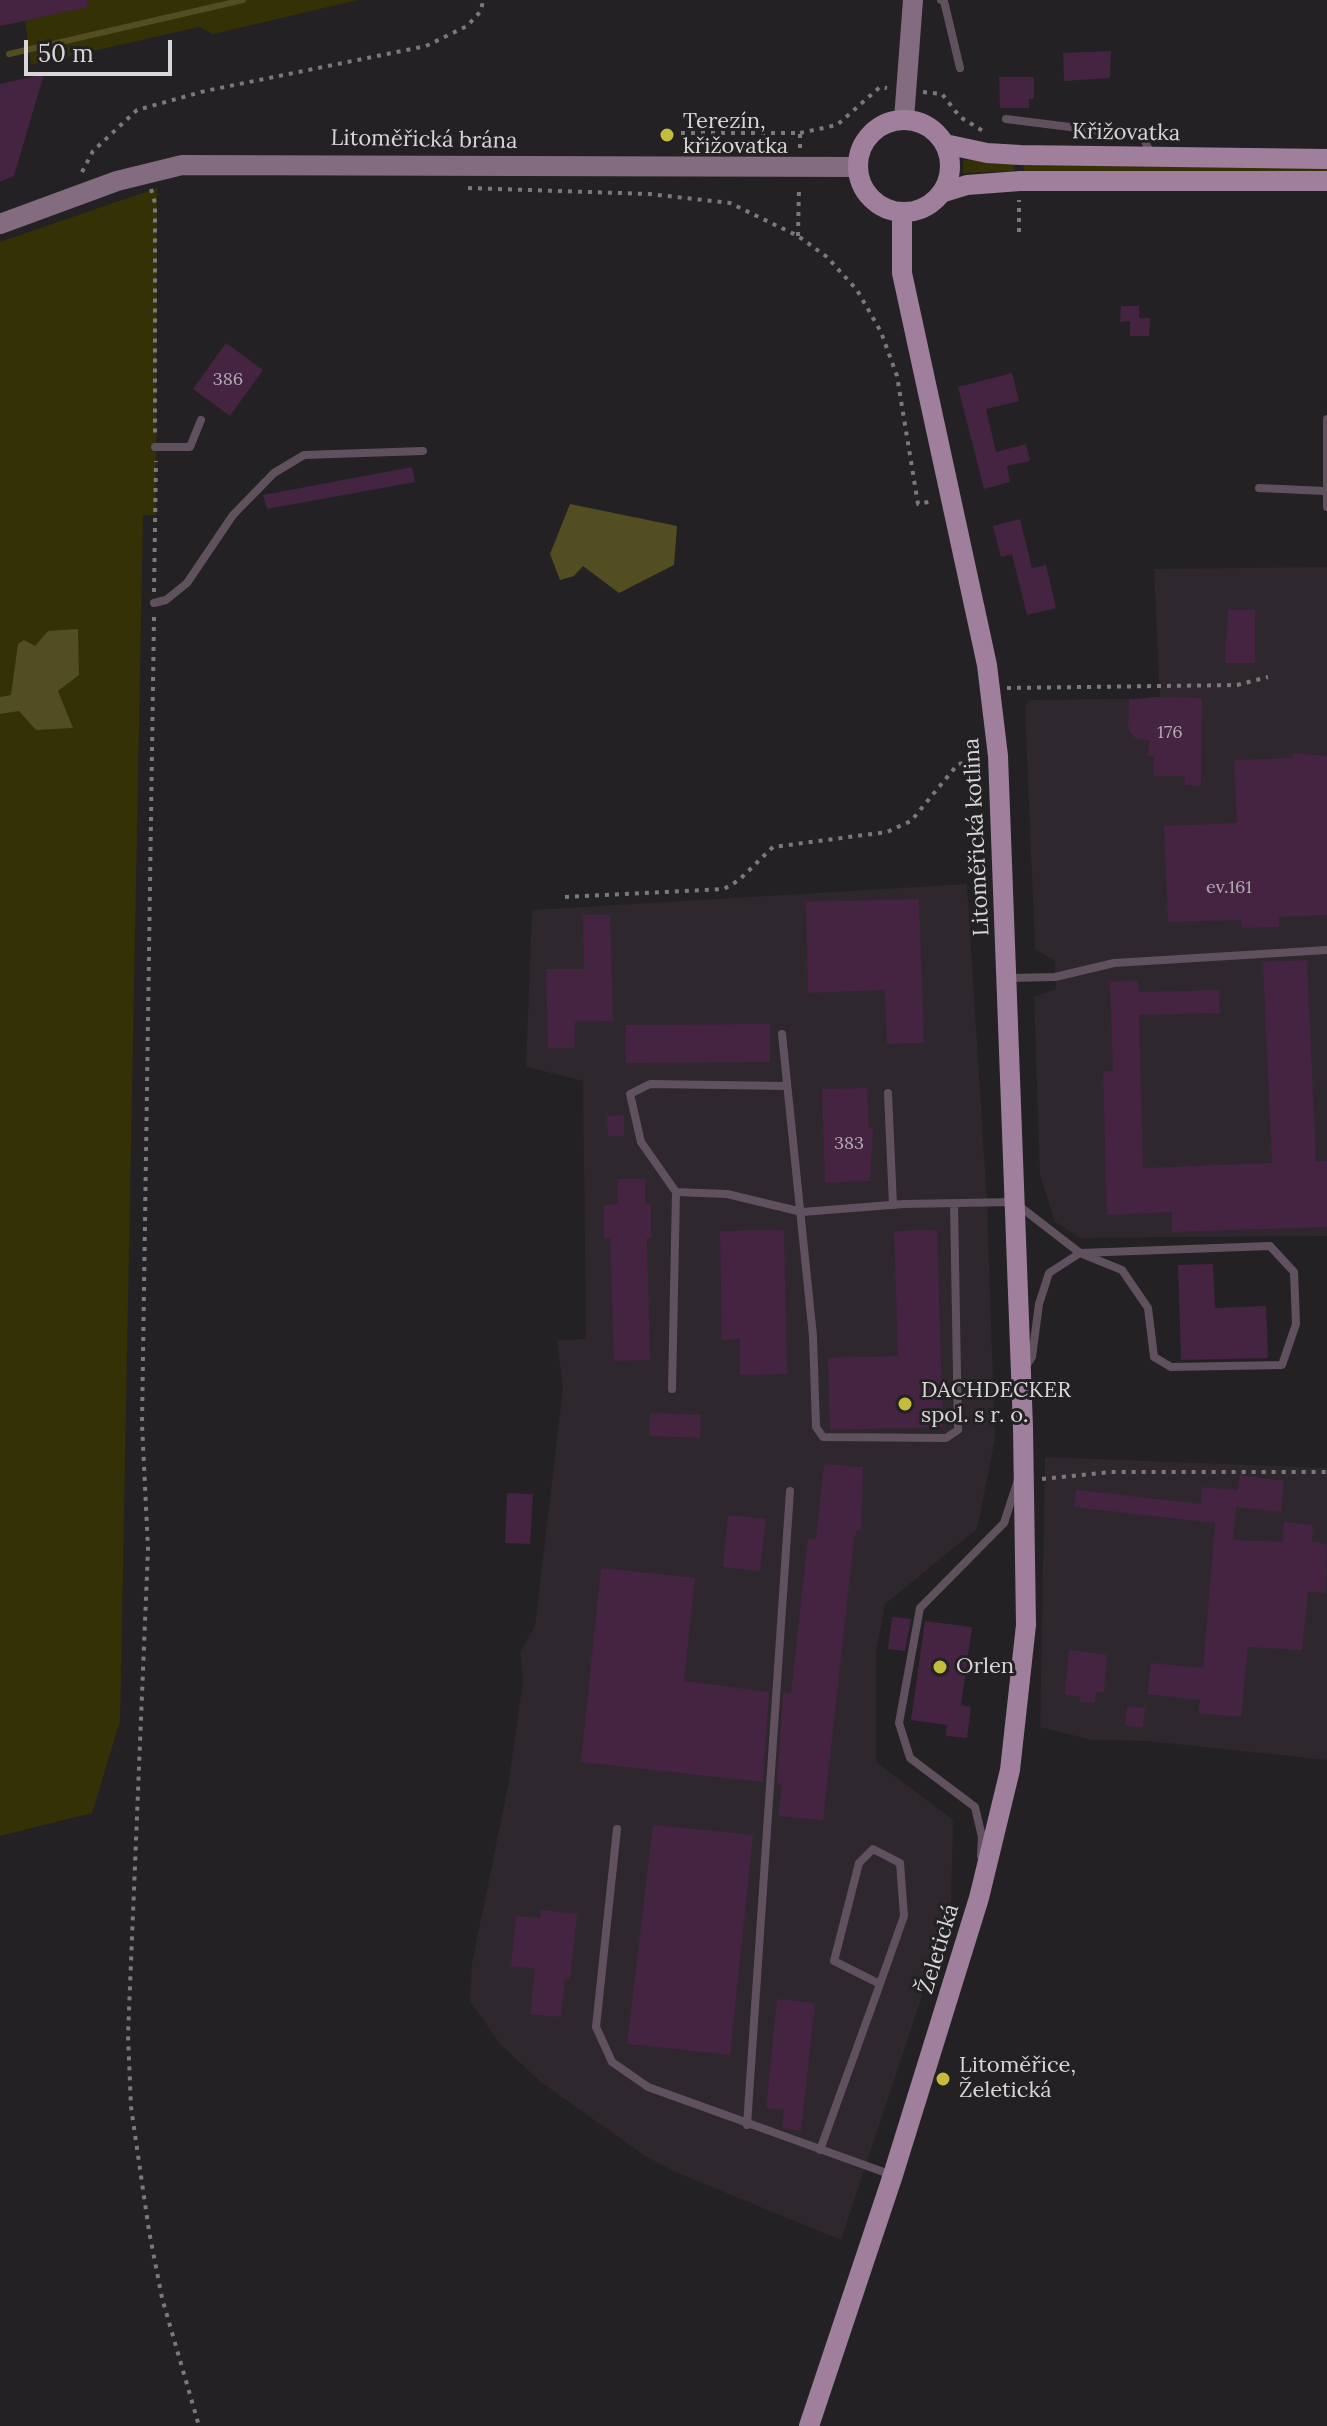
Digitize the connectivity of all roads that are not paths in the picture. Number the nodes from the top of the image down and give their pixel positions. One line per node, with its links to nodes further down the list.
1 (913, 0): 4 (main road)
2 (941, 0): 3 (lane)
3 (960, 68)
4 (904, 119): 6 (main road); 9 (main road)
5 (1006, 119): 7 (lane)
6 (945, 144): 7 (main road, Křižovatka); 11 (main road)
7 (1154, 157): 8 (main road, Křižovatka)
8 (1317, 159)
9 (857, 167): 12 (main road); 13 (main road, Litoměřická brána)
10 (1327, 181): 11 (main road)
11 (941, 193): 12 (main road)
12 (902, 212): 23 (main road, Litoměřická kotlina)
13 (0, 224)
14 (1327, 419): 19 (lane)
15 (201, 420): 16 (lane)
16 (155, 447)
17 (423, 451): 21 (lane)
18 (1259, 488): 19 (lane)
19 (1325, 491): 20 (lane)
20 (1327, 507)
21 (154, 603)
22 (1327, 950): 23 (lane)
23 (1008, 978): 28 (main road, Litoměřická kotlina)
24 (782, 1034): 25 (lane)
25 (786, 1086): 27 (lane); 31 (lane)
26 (888, 1093): 30 (lane)
27 (676, 1192): 31 (lane); 34 (lane)
28 (1014, 1202): 29 (lane); 32 (lane); 33 (main road, Litoměřická kotlina)
29 (954, 1204): 30 (lane); 31 (lane)
30 (893, 1205): 31 (lane)
31 (802, 1212)
32 (1080, 1253): 32 (lane); 33 (lane)
33 (1021, 1374): 35 (main road, Litoměřická kotlina)
34 (672, 1389)
35 (1024, 1474): 38 (main road, Želetická); 38 (lane)
36 (790, 1491): 40 (lane)
37 (617, 1829): 40 (lane)
38 (979, 1898): 42 (main road, Želetická)
39 (880, 1984): 39 (lane); 41 (lane)
40 (747, 2125): 41 (lane)
41 (820, 2150): 42 (lane)
42 (893, 2175): 43 (main road, Želetická)
43 (809, 2426)

